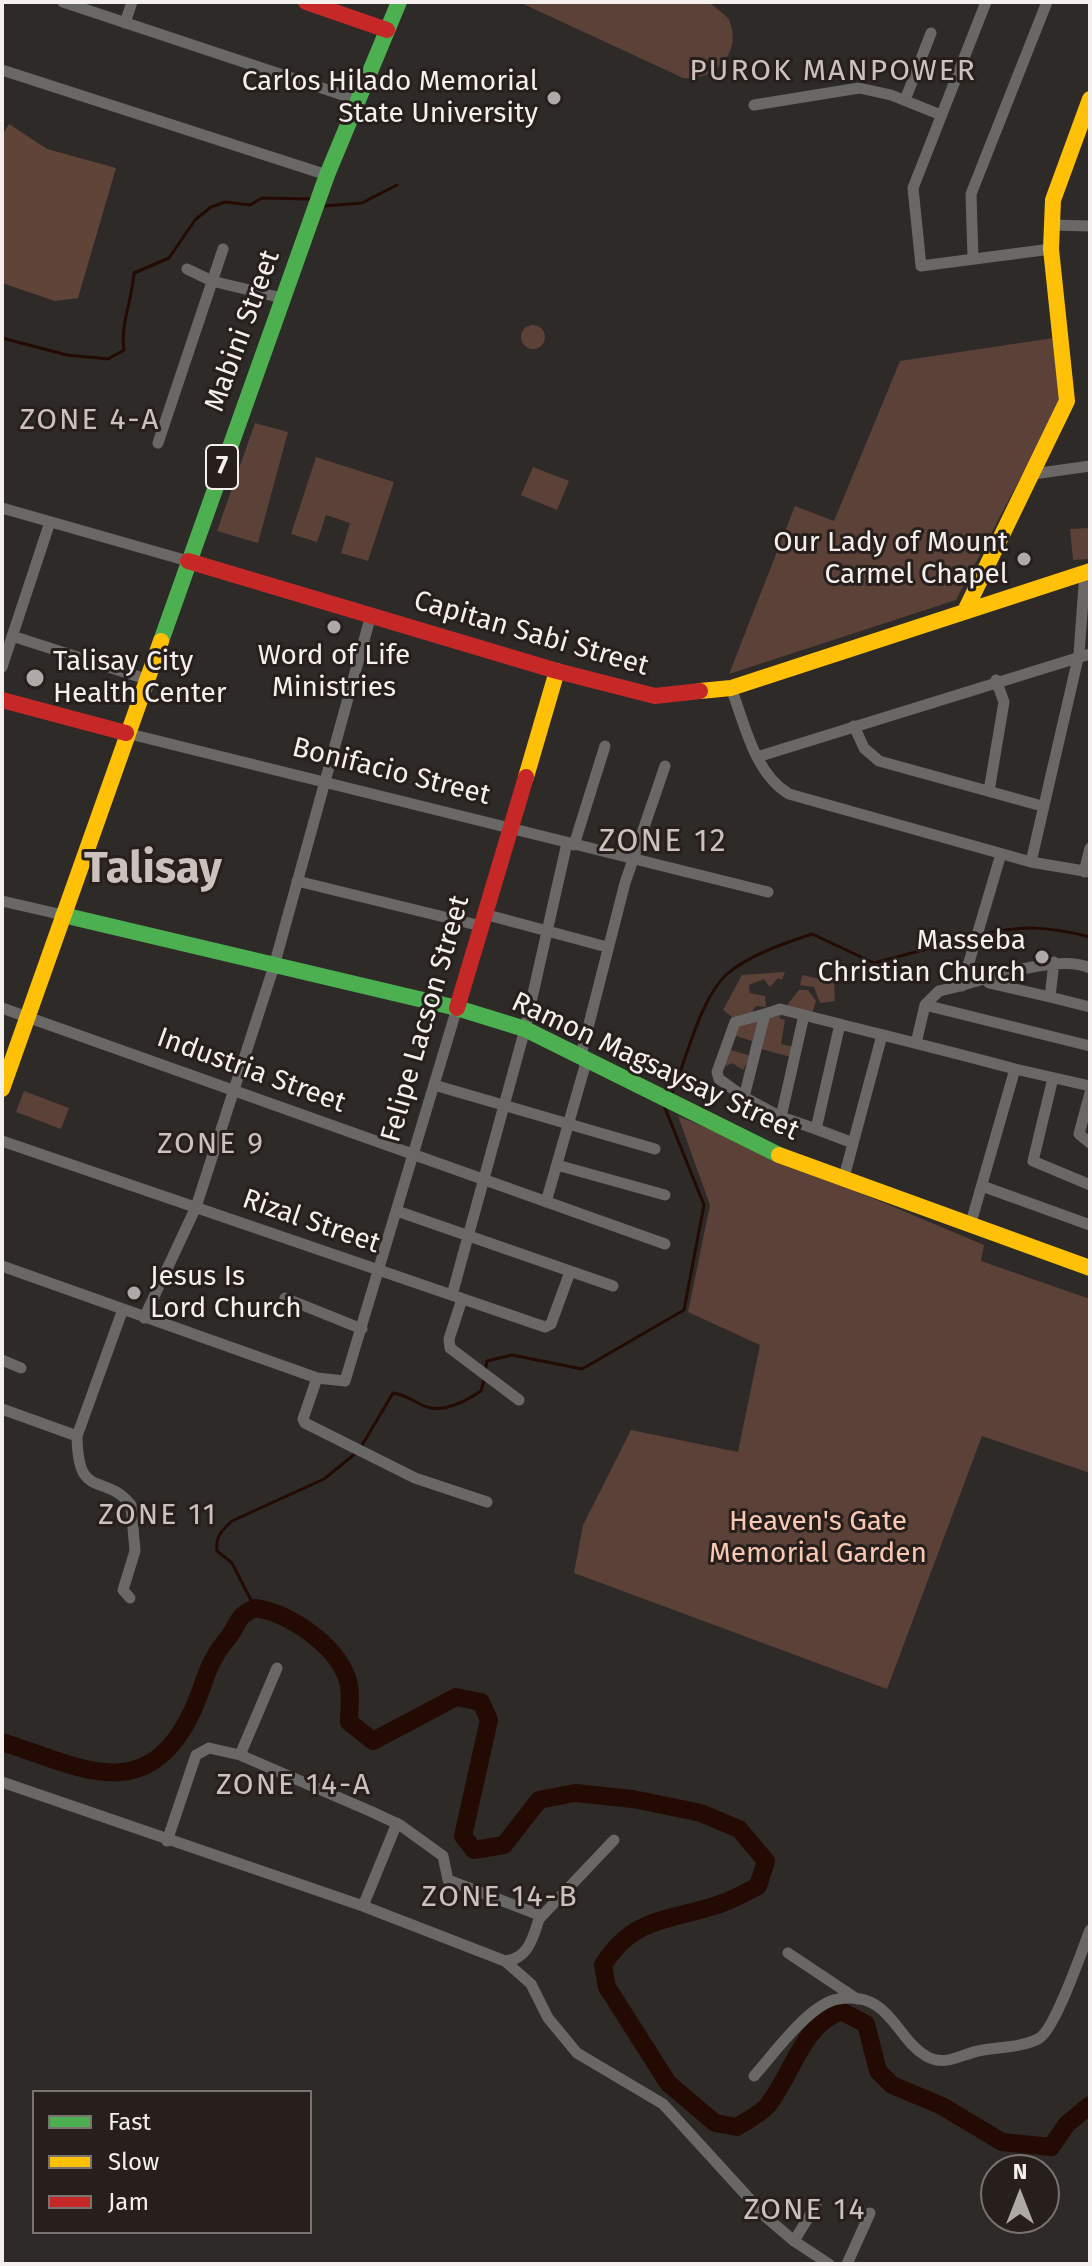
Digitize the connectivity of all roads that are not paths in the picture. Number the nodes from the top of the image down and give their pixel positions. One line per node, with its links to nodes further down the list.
1 (63, 2): 7 (street)
2 (132, 2): 7 (street)
3 (306, 2): 8 (main road)
4 (399, 2): 8 (main road, Mabini Street / 7)
5 (986, 2): 15 (street)
6 (1047, 2): 21 (street)
7 (125, 23): 12 (street)
8 (387, 30): 12 (main road, Mabini Street / 7)
9 (931, 33): 13 (street)
10 (2, 70): 16 (street)
11 (1090, 99): 17 (main road)
12 (358, 100): 16 (main road, Mabini Street / 7)
13 (905, 100): 14 (street); 15 (street)
14 (754, 105)
15 (941, 115): 21 (street)
16 (327, 175): 24 (main road, Mabini Street / 7)
17 (1052, 225): 18 (street); 20 (main road)
18 (1090, 226)
19 (223, 249): 23 (street)
20 (1051, 249): 21 (street); 27 (main road)
21 (973, 258)
22 (187, 269): 23 (street)
23 (212, 281): 24 (street); 25 (street)
24 (282, 298): 30 (main road, Mabini Street / 7)
25 (158, 443)
26 (1090, 466): 27 (street)
27 (1033, 474): 31 (main road)
28 (2, 508): 29 (street, Capitan Sabi Street)
29 (50, 522): 30 (street, Capitan Sabi Street); 36 (street)
30 (188, 561): 35 (main road, Capitan Sabi Street); 40 (main road, Mabini Street / 7)
31 (988, 565): 33 (main road); 34 (main road)
32 (1088, 572): 33 (main road, Capitan Sabi Street); 37 (street)
33 (1016, 594): 34 (main road, Capitan Sabi Street)
34 (965, 611): 42 (main road, Capitan Sabi Street)
35 (371, 615): 39 (main road, Capitan Sabi Street); 49 (street)
36 (12, 636): 38 (street); 40 (street)
37 (1085, 654): 41 (street); 51 (street)
38 (2, 667)
39 (557, 671): 42 (main road, Capitan Sabi Street); 52 (main road, Felipe Lacson Street)
40 (146, 679): 45 (main road, Mabini Street / 7)
41 (996, 680): 44 (street); 50 (street)
42 (731, 688): 47 (street)
43 (2, 700): 45 (main road, Bonifacio Street)
44 (854, 726): 47 (street); 50 (street)
45 (126, 733): 49 (street, Bonifacio Street); 62 (main road, Mabini Street / 7)
46 (605, 746): 53 (street)
47 (757, 757): 55 (street)
48 (665, 766): 56 (street)
49 (324, 782): 52 (street, Bonifacio Street); 59 (street)
50 (989, 791): 51 (street)
51 (1042, 806): 57 (street)
52 (510, 829): 53 (street, Bonifacio Street); 63 (main road, Felipe Lacson Street)
53 (571, 844): 56 (street, Bonifacio Street); 64 (street)
54 (1090, 848): 58 (street)
55 (1001, 854): 57 (street); 70 (street)
56 (633, 859): 60 (street, Bonifacio Street); 65 (street)
57 (1031, 862): 58 (street)
58 (1087, 872)
59 (297, 881): 63 (street); 67 (street)
60 (768, 892)
61 (2, 901): 62 (street, Ramon Magsaysay Street)
62 (63, 915): 67 (main road, Ramon Magsaysay Street); 78 (main road, Mabini Street / 7)
63 (483, 920): 64 (street); 75 (main road, Felipe Lacson Street)
64 (545, 932): 65 (street); 80 (street)
65 (607, 947): 84 (street)
66 (1054, 962): 68 (street); 69 (street); 71 (street)
67 (274, 966): 75 (main road, Ramon Magsaysay Street); 90 (street)
68 (1090, 968)
69 (985, 982): 70 (street); 71 (street)
70 (962, 986): 72 (street)
71 (1050, 997): 73 (street)
72 (925, 1005): 82 (street); 83 (street)
73 (1090, 1007)
74 (2, 1008): 78 (street, Industria Street)
75 (457, 1008): 80 (main road, Ramon Magsaysay Street); 87 (street, Felipe Lacson Street)
76 (765, 1014): 77 (street); 92 (street); 92 (street)
77 (804, 1015): 79 (street); 94 (street)
78 (28, 1017): 89 (main road, Mabini Street / 7); 90 (street, Industria Street)
79 (840, 1024): 81 (street); 96 (street)
80 (525, 1029): 84 (main road, Ramon Magsaysay Street); 93 (street)
81 (882, 1035): 82 (street); 98 (street)
82 (916, 1043): 85 (street)
83 (1090, 1046)
84 (584, 1057): 95 (street); 104 (main road, Ramon Magsaysay Street)
85 (1015, 1069): 86 (street); 106 (street)
86 (1053, 1078): 88 (street); 105 (street)
87 (434, 1085): 93 (street); 101 (street, Felipe Lacson Street)
88 (1090, 1086)
89 (2, 1089)
90 (234, 1091): 101 (street, Industria Street); 109 (street)
91 (1090, 1093): 99 (street)
92 (744, 1097): 94 (street)
93 (504, 1105): 95 (street); 103 (street)
94 (781, 1117): 96 (street)
95 (569, 1124): 100 (street); 102 (street)
96 (816, 1129): 98 (street)
97 (2, 1141): 109 (street, Rizal Street)
98 (853, 1143): 104 (street)
99 (1090, 1143)
100 (655, 1149)
101 (414, 1155): 103 (street, Industria Street); 110 (street, Felipe Lacson Street)
102 (557, 1165): 107 (street); 108 (street)
103 (483, 1180): 108 (street, Industria Street); 113 (street)
104 (843, 1181): 112 (main road, Ramon Magsaysay Street)
105 (1090, 1185)
106 (982, 1186): 111 (street); 112 (street)
107 (665, 1195)
108 (546, 1202): 114 (street, Industria Street)
109 (196, 1207): 117 (street, Rizal Street); 123 (street)
110 (397, 1211): 113 (street); 117 (street, Felipe Lacson Street)
111 (1090, 1225)
112 (970, 1226): 116 (main road, Ramon Magsaysay Street)
113 (468, 1237): 118 (street); 120 (street)
114 (665, 1244)
115 (2, 1266): 122 (street)
116 (1090, 1268)
117 (380, 1270): 120 (street, Rizal Street); 124 (street, Felipe Lacson Street)
118 (570, 1272): 119 (street); 120 (street, Rizal Street)
119 (613, 1286)
120 (457, 1297): 128 (street)
121 (285, 1298): 124 (street)
122 (123, 1309): 123 (street); 130 (street)
123 (144, 1318): 127 (street)
124 (362, 1329): 127 (street, Felipe Lacson Street)
125 (2, 1360): 126 (street)
126 (21, 1368)
127 (317, 1378): 131 (street)
128 (519, 1400)
129 (2, 1409): 130 (street)
130 (77, 1436): 132 (street)
131 (487, 1502)
132 (130, 1598)
133 (277, 1668): 134 (street)
134 (240, 1755): 136 (street); 138 (street)
135 (2, 1782): 138 (street)
136 (397, 1823): 139 (street); 140 (street)
137 (614, 1840): 140 (street)
138 (167, 1841): 139 (street)
139 (363, 1906): 143 (street)
140 (539, 1919): 143 (street)
141 (1090, 1930): 144 (street)
142 (788, 1953): 144 (street)
143 (505, 1961): 148 (street)
144 (858, 1999): 145 (street)
145 (754, 2076)
146 (816, 2205): 148 (street)
147 (870, 2213): 150 (street)
148 (794, 2241): 149 (street)
149 (829, 2264)
150 (847, 2264)

